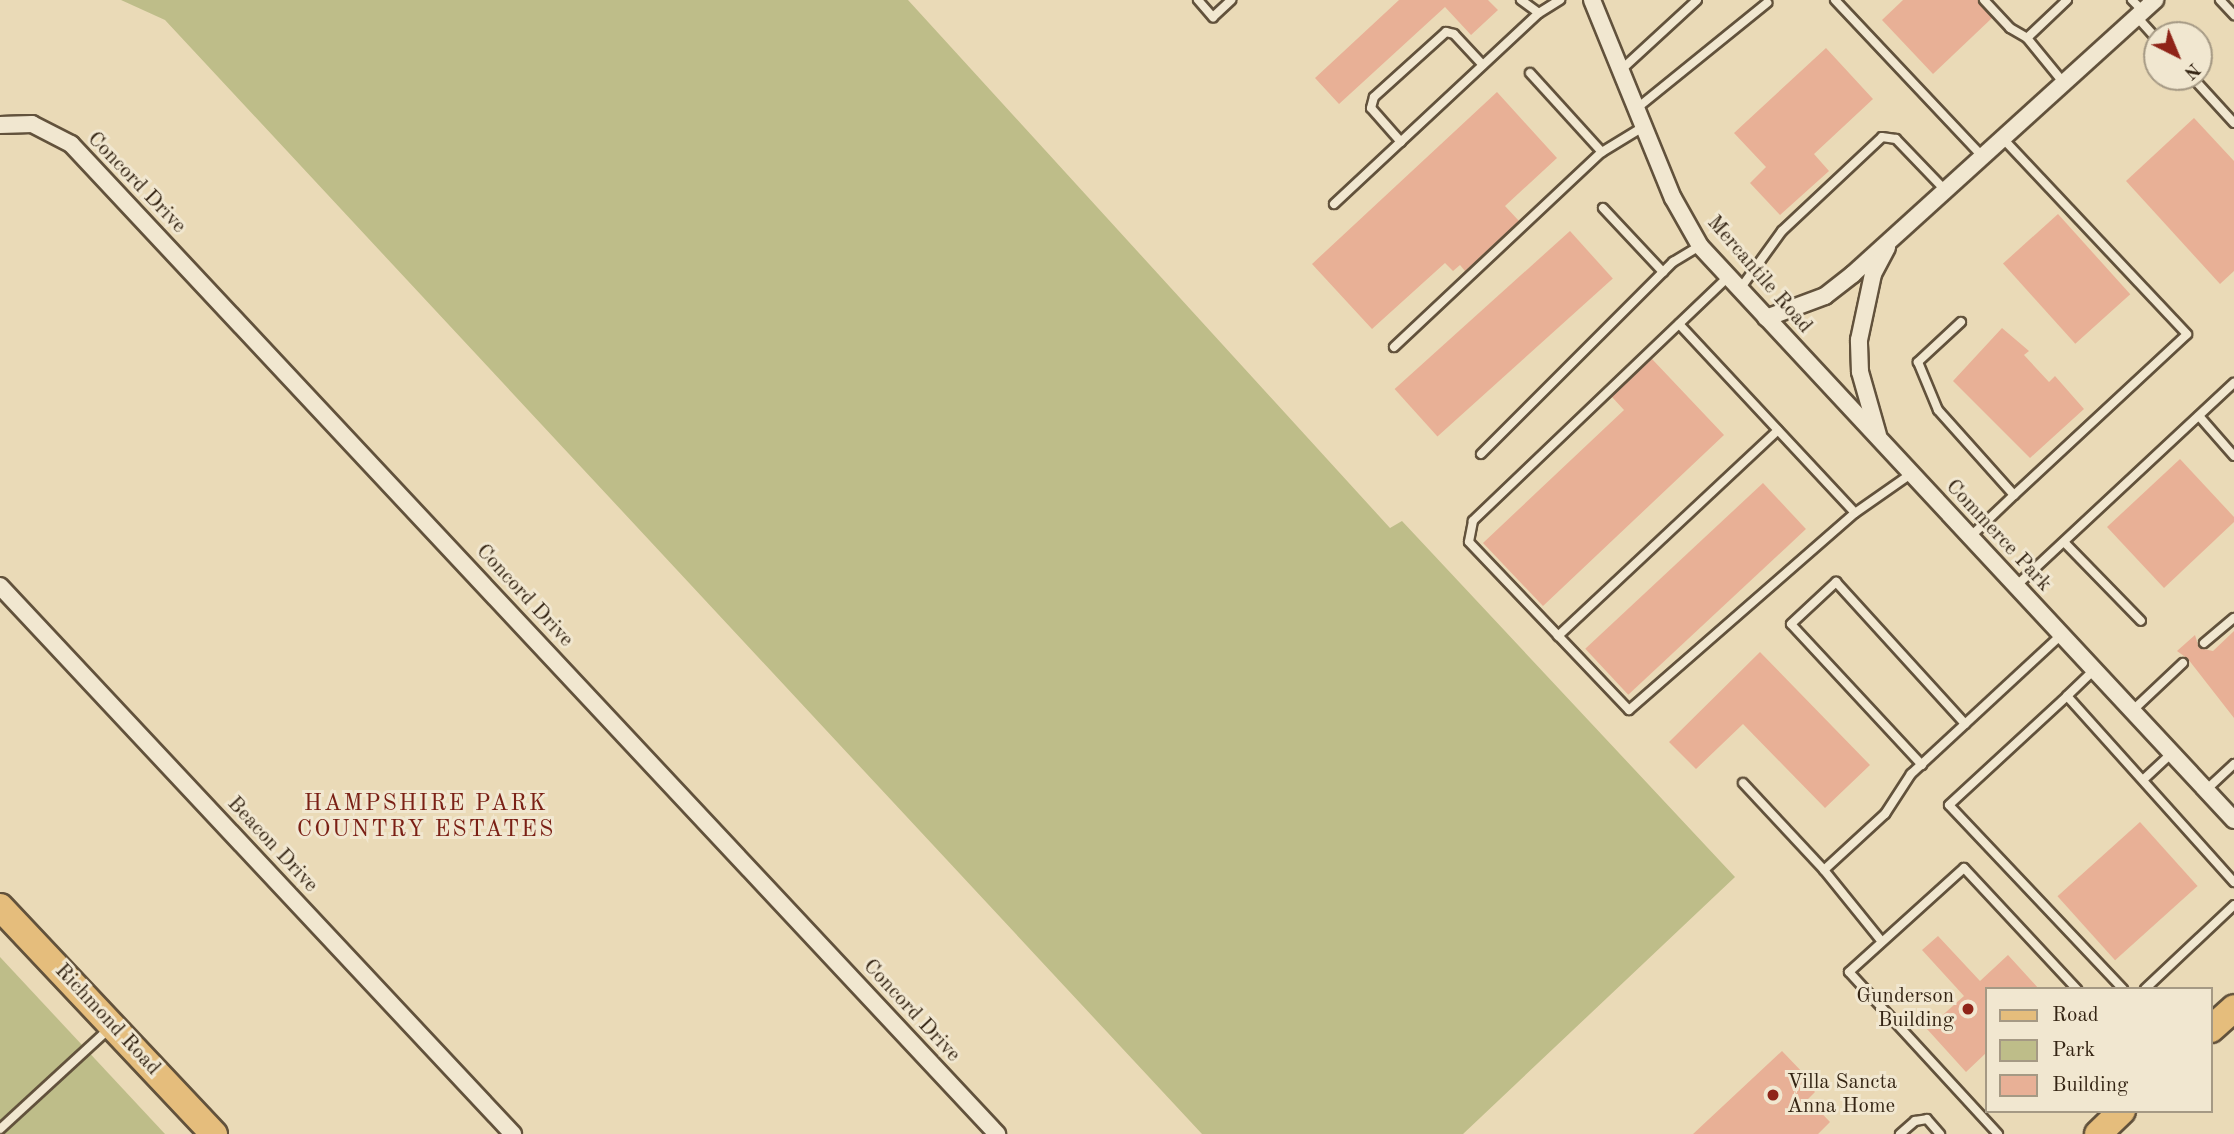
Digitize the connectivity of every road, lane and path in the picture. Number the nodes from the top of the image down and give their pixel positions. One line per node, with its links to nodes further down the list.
1 (1198, 0): 2 (lane)
2 (1231, 0)
3 (1560, 0): 13 (lane)
4 (1592, 0): 17 (street, Mercantile Road)
5 (1696, 0): 17 (lane)
6 (1835, 0): 28 (lane)
7 (1983, 0): 15 (lane)
8 (2067, 0): 15 (lane)
9 (2220, 0): 14 (lane)
10 (1522, 2): 13 (lane)
11 (1767, 3): 21 (lane)
12 (2142, 7): 19 (street, Commerce Park)
13 (1539, 13): 16 (lane)
14 (2234, 15)
15 (2026, 38): 19 (lane)
16 (1483, 65): 26 (lane); 26 (lane)
17 (1621, 70): 21 (street, Mercantile Road)
18 (1530, 73): 27 (lane)
19 (2063, 82): 25 (street, Commerce Park)
20 (2205, 91): 22 (lane)
21 (1636, 109): 24 (street, Mercantile Road)
22 (2234, 122)
23 (0, 125): 85 (street, Concord Drive)
24 (1643, 127): 27 (lane); 33 (street, Mercantile Road)
25 (2002, 138): 28 (street, Commerce Park); 48 (lane)
26 (1401, 142): 30 (lane)
27 (1602, 152): 40 (lane)
28 (1982, 156): 29 (street, Commerce Park)
29 (1945, 190): 32 (street, Commerce Park); 36 (lane)
30 (1334, 204)
31 (1603, 208): 34 (lane)
32 (1895, 234): 37 (street, Commerce Park); 44 (street, Commerce Park)
33 (1700, 246): 34 (lane); 35 (street, Mercantile Road)
34 (1663, 272): 45 (lane)
35 (1728, 277): 36 (street, Mercantile Road); 39 (lane)
36 (1740, 289): 37 (street, Mercantile Road)
37 (1766, 318): 44 (street, Mercantile Road)
38 (1961, 322): 48 (lane)
39 (1679, 324): 43 (lane); 57 (lane)
40 (1394, 347)
41 (2234, 383): 42 (lane)
42 (2199, 416): 46 (lane); 51 (lane)
43 (1777, 430): 49 (lane); 57 (lane)
44 (1880, 441): 47 (street, Commerce Park)
45 (1481, 454)
46 (2234, 456)
47 (1912, 474): 49 (lane); 50 (street, Commerce Park)
48 (2014, 495): 50 (lane)
49 (1855, 513): 57 (lane)
50 (1970, 537): 53 (street, Commerce Park)
51 (2064, 542): 53 (lane); 55 (lane)
52 (0, 586): 84 (street, Beacon Drive)
53 (2016, 586): 56 (street, Commerce Park)
54 (2234, 618): 58 (lane)
55 (2141, 621)
56 (2061, 635): 60 (street, Commerce Park); 63 (lane)
57 (1558, 636)
58 (2204, 643)
59 (2183, 663): 62 (lane)
60 (2094, 670): 61 (lane); 62 (street, Commerce Park)
61 (2067, 696): 67 (lane); 77 (lane)
62 (2132, 711): 64 (street, Commerce Park)
63 (1965, 724): 66 (lane); 66 (lane)
64 (2172, 753): 67 (lane); 69 (street, Commerce Park)
65 (2234, 764): 69 (lane)
66 (1922, 765): 71 (lane)
67 (2144, 779): 72 (lane)
68 (1743, 783): 71 (lane)
69 (2206, 790): 70 (street, Commerce Park)
70 (2234, 820)
71 (1824, 870): 75 (lane)
72 (2234, 882)
73 (2234, 905): 78 (lane)
74 (0, 907): 80 (main road, Richmond Road)
75 (1882, 943): 76 (lane); 88 (lane)
76 (2075, 987)
77 (2121, 987)
78 (2147, 987)
79 (2234, 1008): 81 (main road)
80 (112, 1026): 82 (lane); 83 (main road, Richmond Road)
81 (2213, 1027)
82 (0, 1129)
83 (214, 1134)
84 (513, 1134)
85 (997, 1134)
86 (1900, 1134): 87 (lane)
87 (1940, 1134)
88 (1998, 1134)

